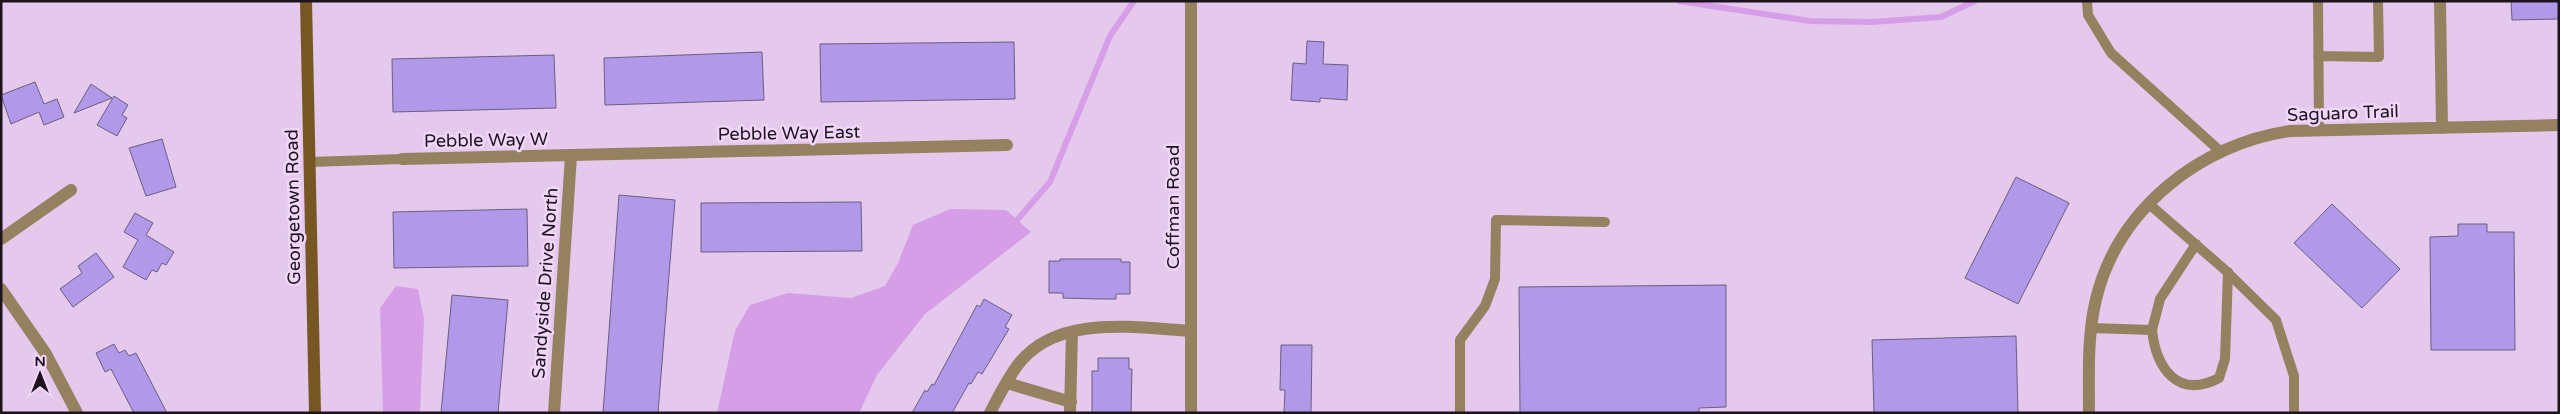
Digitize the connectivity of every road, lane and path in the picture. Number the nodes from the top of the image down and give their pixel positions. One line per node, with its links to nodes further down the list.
1 (306, 1): 15 (main road, Georgetown Road)
2 (1191, 1): 25 (street, Coffman Road)
3 (2087, 1): 12 (lane)
4 (2318, 1): 7 (lane)
5 (2378, 1): 7 (lane)
6 (2440, 1): 9 (street)
7 (2318, 56): 10 (lane)
8 (2559, 125): 9 (street, Saguaro Trail)
9 (2442, 128): 10 (street, Saguaro Trail)
10 (2319, 130): 12 (street, Saguaro Trail)
11 (1008, 146): 13 (street, Pebble Way East)
12 (2220, 151): 17 (street, Saguaro Trail)
13 (571, 156): 14 (street, Pebble Way W); 31 (street, Sandyside Drive North)
14 (402, 159): 15 (lane)
15 (310, 162): 30 (main road, Georgetown Road)
16 (71, 190): 19 (street)
17 (2149, 204): 20 (lane); 23 (street, Saguaro Trail)
18 (1605, 222): 34 (lane)
19 (1, 239)
20 (2196, 244): 21 (lane); 24 (lane)
21 (2228, 272): 24 (lane); 36 (lane)
22 (1, 289): 29 (street)
23 (2091, 328): 24 (lane); 35 (street, Saguaro Trail)
24 (2152, 330)
25 (1191, 331): 26 (street); 33 (street, Coffman Road)
26 (1072, 332): 27 (street); 28 (street)
27 (1008, 383): 28 (street); 32 (street)
28 (1071, 407)
29 (77, 413)
30 (315, 413)
31 (554, 413)
32 (990, 413)
33 (1191, 413)
34 (1460, 413)
35 (2089, 413)
36 (2294, 413)

